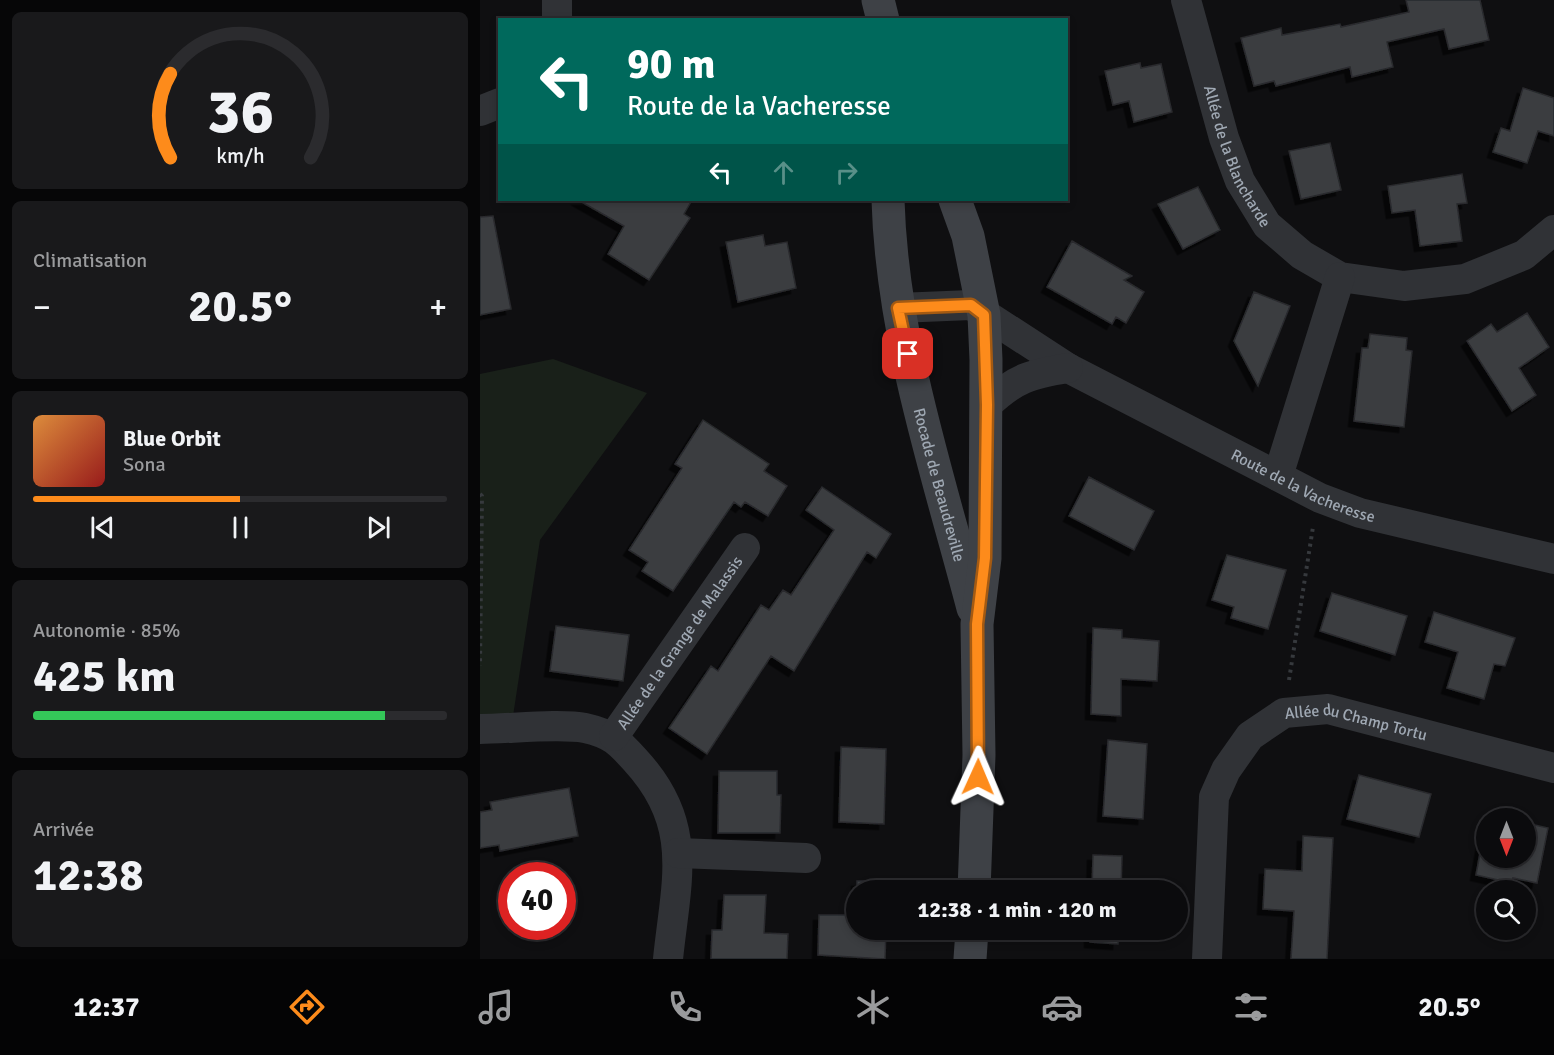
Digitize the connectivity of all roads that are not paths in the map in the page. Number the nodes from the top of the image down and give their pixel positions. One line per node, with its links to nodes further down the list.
1 (557, 0): 4 (street)
2 (878, 0): 5 (street)
3 (1186, 0): 11 (street, Allée de la Blancharde)
4 (557, 18)
5 (882, 18)
6 (498, 104): 7 (street)
7 (480, 111)
8 (888, 201): 12 (street, Rocade de Beaudreville)
9 (956, 201): 13 (street, Rocade de Beaudreville)
10 (1554, 230): 11 (street, Allée de la Blancharde)
11 (1340, 277): 16 (street)
12 (898, 308): 13 (street, Route de la Vacheresse); 19 (street, Rocade de Beaudreville)
13 (984, 315): 14 (street, Route de la Vacheresse); 15 (street, Rocade de Beaudreville)
14 (1068, 368): 15 (street); 16 (street, Route de la Vacheresse)
15 (987, 405): 19 (street, Rocade de Beaudreville)
16 (1278, 476): 18 (street, Route de la Vacheresse)
17 (745, 548): 21 (street, Allée de la Grange de Malassis)
18 (1554, 559)
19 (977, 624): 25 (street, Rocade de Beaudreville)
20 (480, 729): 21 (street, Allée de la Grange de Malassis)
21 (614, 736): 23 (street, Allée de la Grange de Malassis)
22 (1554, 768): 29 (street, Allée du Champ Tortu)
23 (678, 853): 24 (street); 27 (street, Allée de la Grange de Malassis)
24 (806, 858)
25 (974, 880)
26 (971, 940): 28 (street)
27 (668, 959)
28 (970, 959)
29 (1207, 959)

